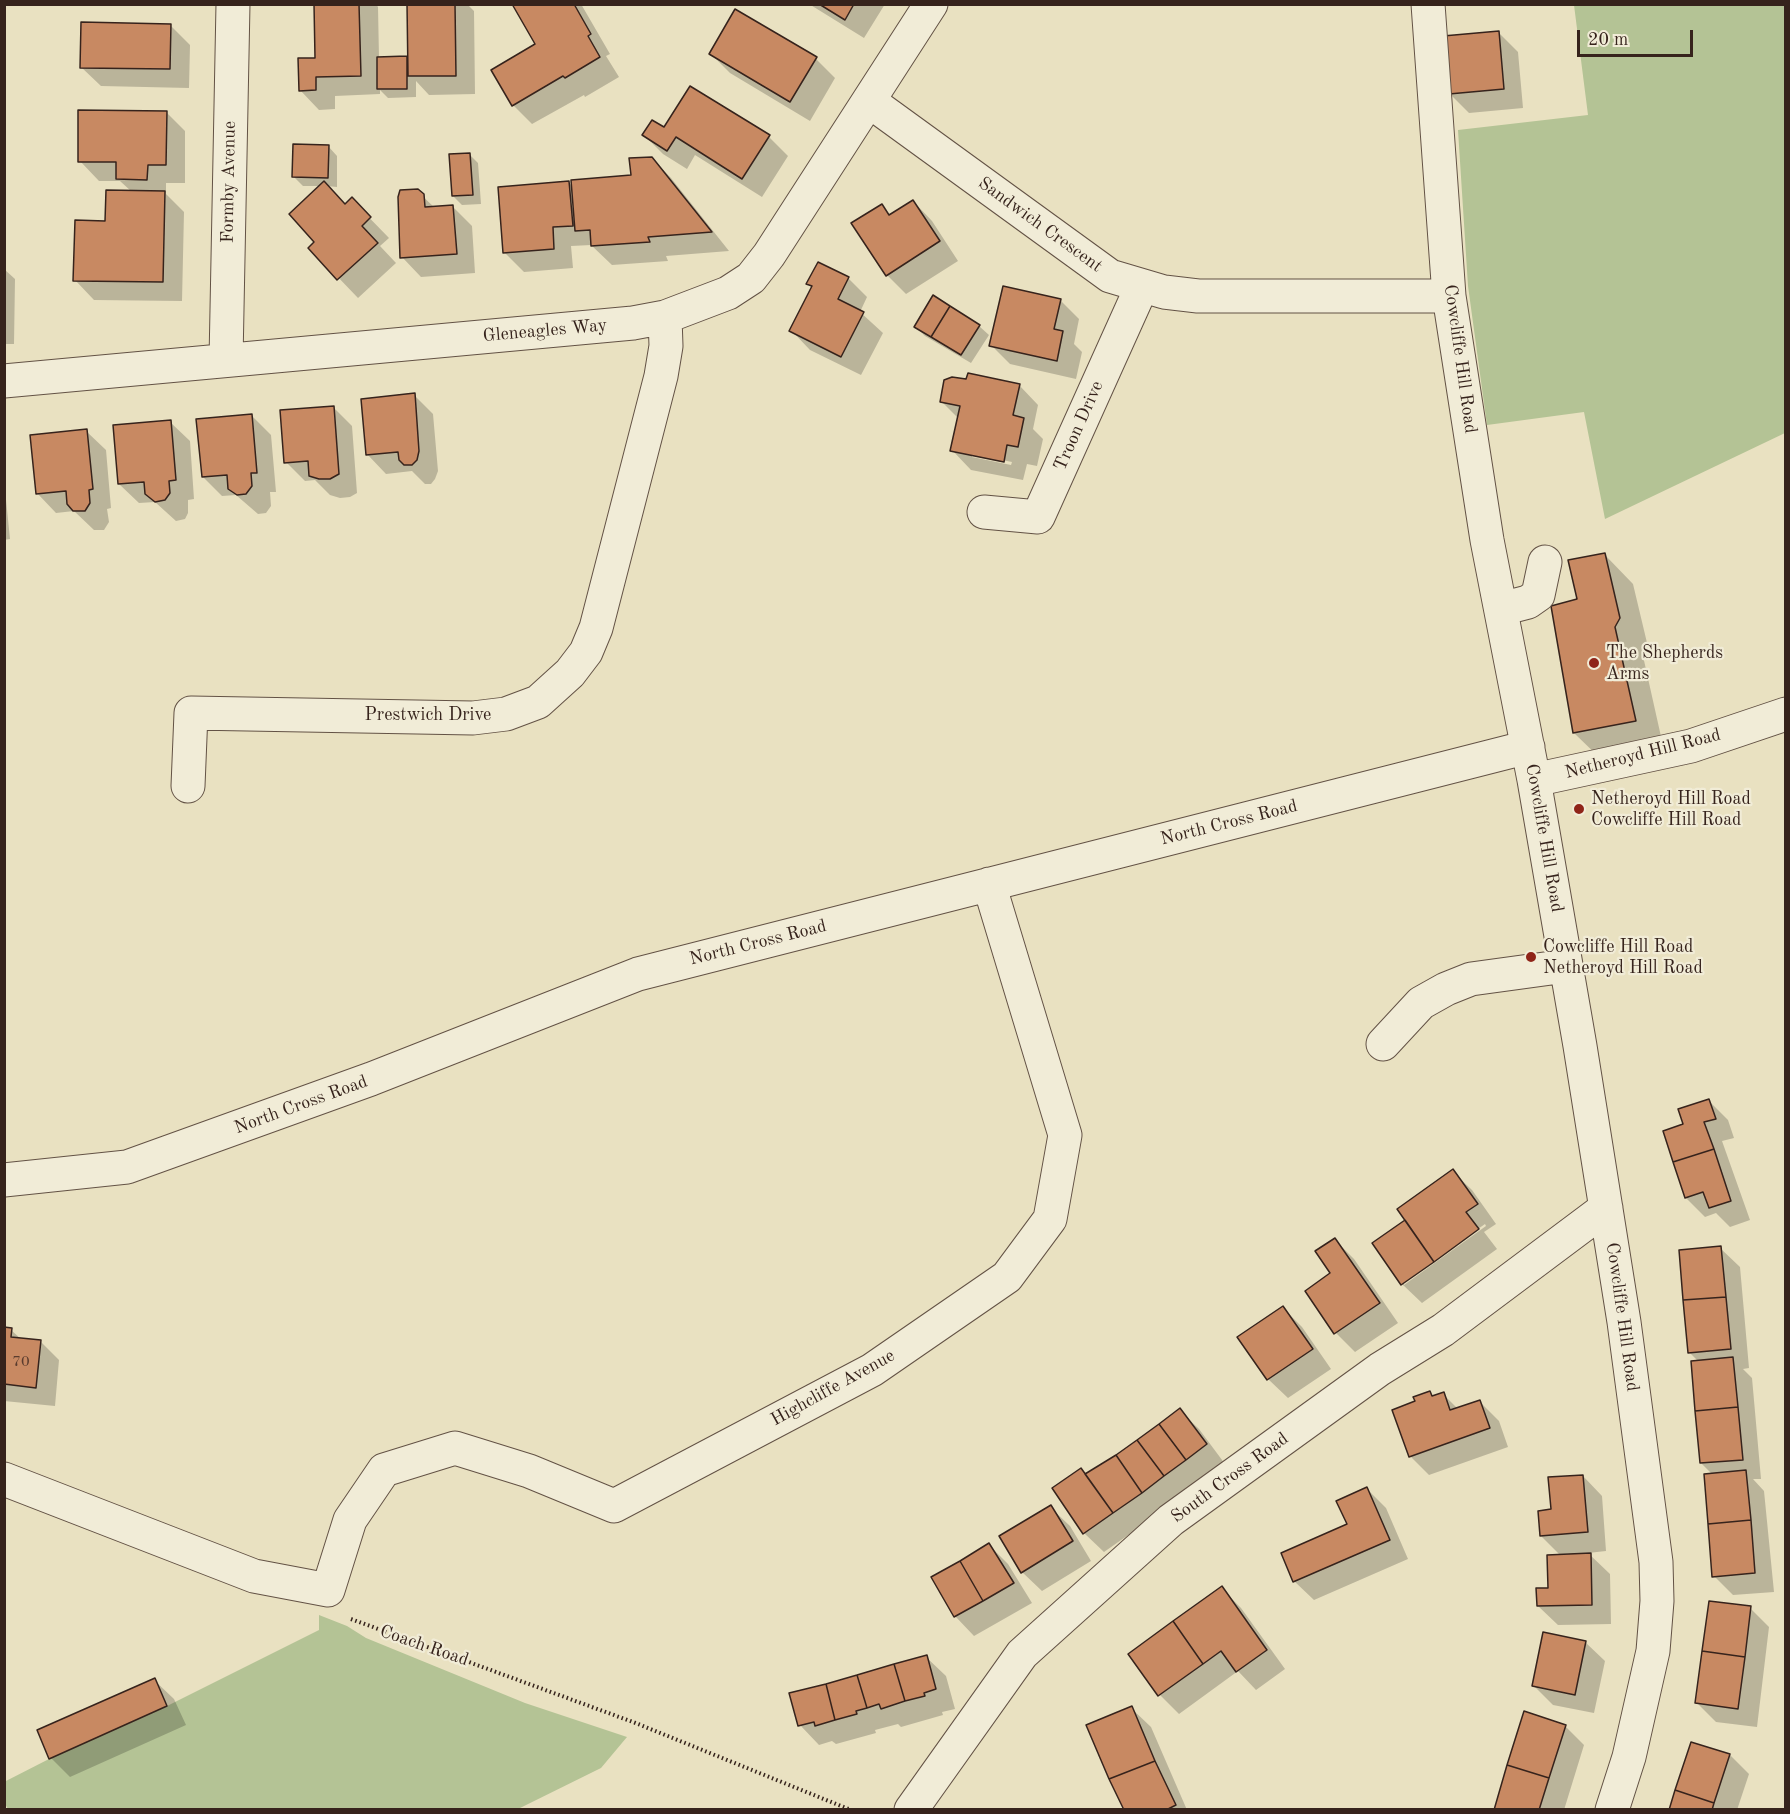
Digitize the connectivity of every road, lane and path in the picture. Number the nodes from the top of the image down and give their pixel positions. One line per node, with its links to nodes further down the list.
1 (233, 4): 8 (street, Formby Avenue)
2 (931, 4): 4 (street, Gleneagles Way)
3 (1428, 4): 6 (street, Cowcliffe Hill Road)
4 (868, 101): 5 (street, Sandwich Crescent); 7 (street, Gleneagles Way)
5 (1142, 286): 6 (street, Sandwich Crescent); 10 (street, Troon Drive)
6 (1449, 296): 12 (street, Cowcliffe Hill Road)
7 (665, 317): 8 (street, Gleneagles Way); 16 (street, Prestwich Drive)
8 (226, 360): 9 (street, Gleneagles Way)
9 (4, 381)
10 (984, 512)
11 (1545, 562): 12 (street)
12 (1501, 609): 14 (street, Cowcliffe Hill Road)
13 (1785, 714): 15 (street, Netheroyd Hill Road)
14 (1528, 747): 15 (street, Cowcliffe Hill Road); 17 (street, North Cross Road)
15 (1534, 780): 18 (street, Cowcliffe Hill Road)
16 (188, 786)
17 (989, 884): 20 (street, North Cross Road); 23 (street, Highcliffe Avenue)
18 (1566, 966): 19 (street); 21 (street, Cowcliffe Hill Road)
19 (1383, 1044)
20 (4, 1180)
21 (1606, 1208): 25 (street, South Cross Road); 26 (street, Cowcliffe Hill Road)
22 (4, 1479): 23 (street)
23 (328, 1590): 24 (path, Coach Road)
24 (851, 1809)
25 (911, 1809)
26 (1612, 1809)

